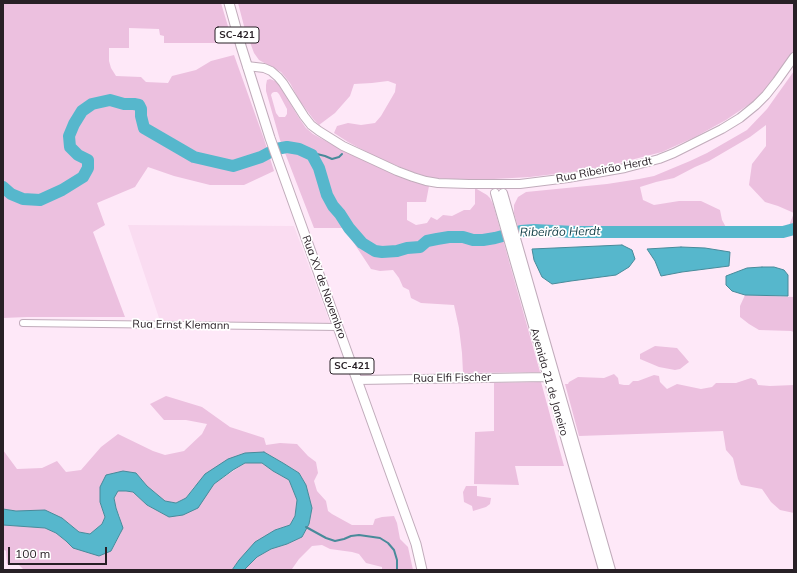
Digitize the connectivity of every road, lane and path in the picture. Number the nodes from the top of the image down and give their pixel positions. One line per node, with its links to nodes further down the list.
1 (229, 3): 3 (main road, Rua XV de Novembro / SC-421)
2 (794, 57): 6 (main road, Rua Ribeirão Herdt)
3 (247, 66): 4 (main road, Rua Ribeirão Herdt); 12 (main road, Rua XV de Novembro / SC-421)
4 (478, 184): 5 (main road, Rua Ribeirão Herdt); 7 (main road, Rua Ribeirão Herdt)
5 (499, 184): 6 (main road, Rua Ribeirão Herdt); 7 (main road); 8 (main road)
6 (520, 184): 8 (main road, Rua Ribeirão Herdt)
7 (494, 193): 8 (main road); 9 (main road, Avenida 21 de Janeiro)
8 (504, 193): 9 (main road, Avenida 21 de Janeiro)
9 (508, 226): 10 (main road, Avenida 21 de Janeiro)
10 (512, 239): 13 (main road, Avenida 21 de Janeiro); 17 (main road, Avenida 21 de Janeiro)
11 (23, 323): 12 (street, Rua Ernst Klemann)
12 (339, 327): 14 (main road, Rua XV de Novembro / SC-421)
13 (547, 376): 14 (main road, Rua Elfi Fischer); 16 (main road, Avenida 21 de Janeiro)
14 (358, 380): 15 (main road, Rua XV de Novembro / SC-421)
15 (422, 570)
16 (602, 570)
17 (611, 570)

